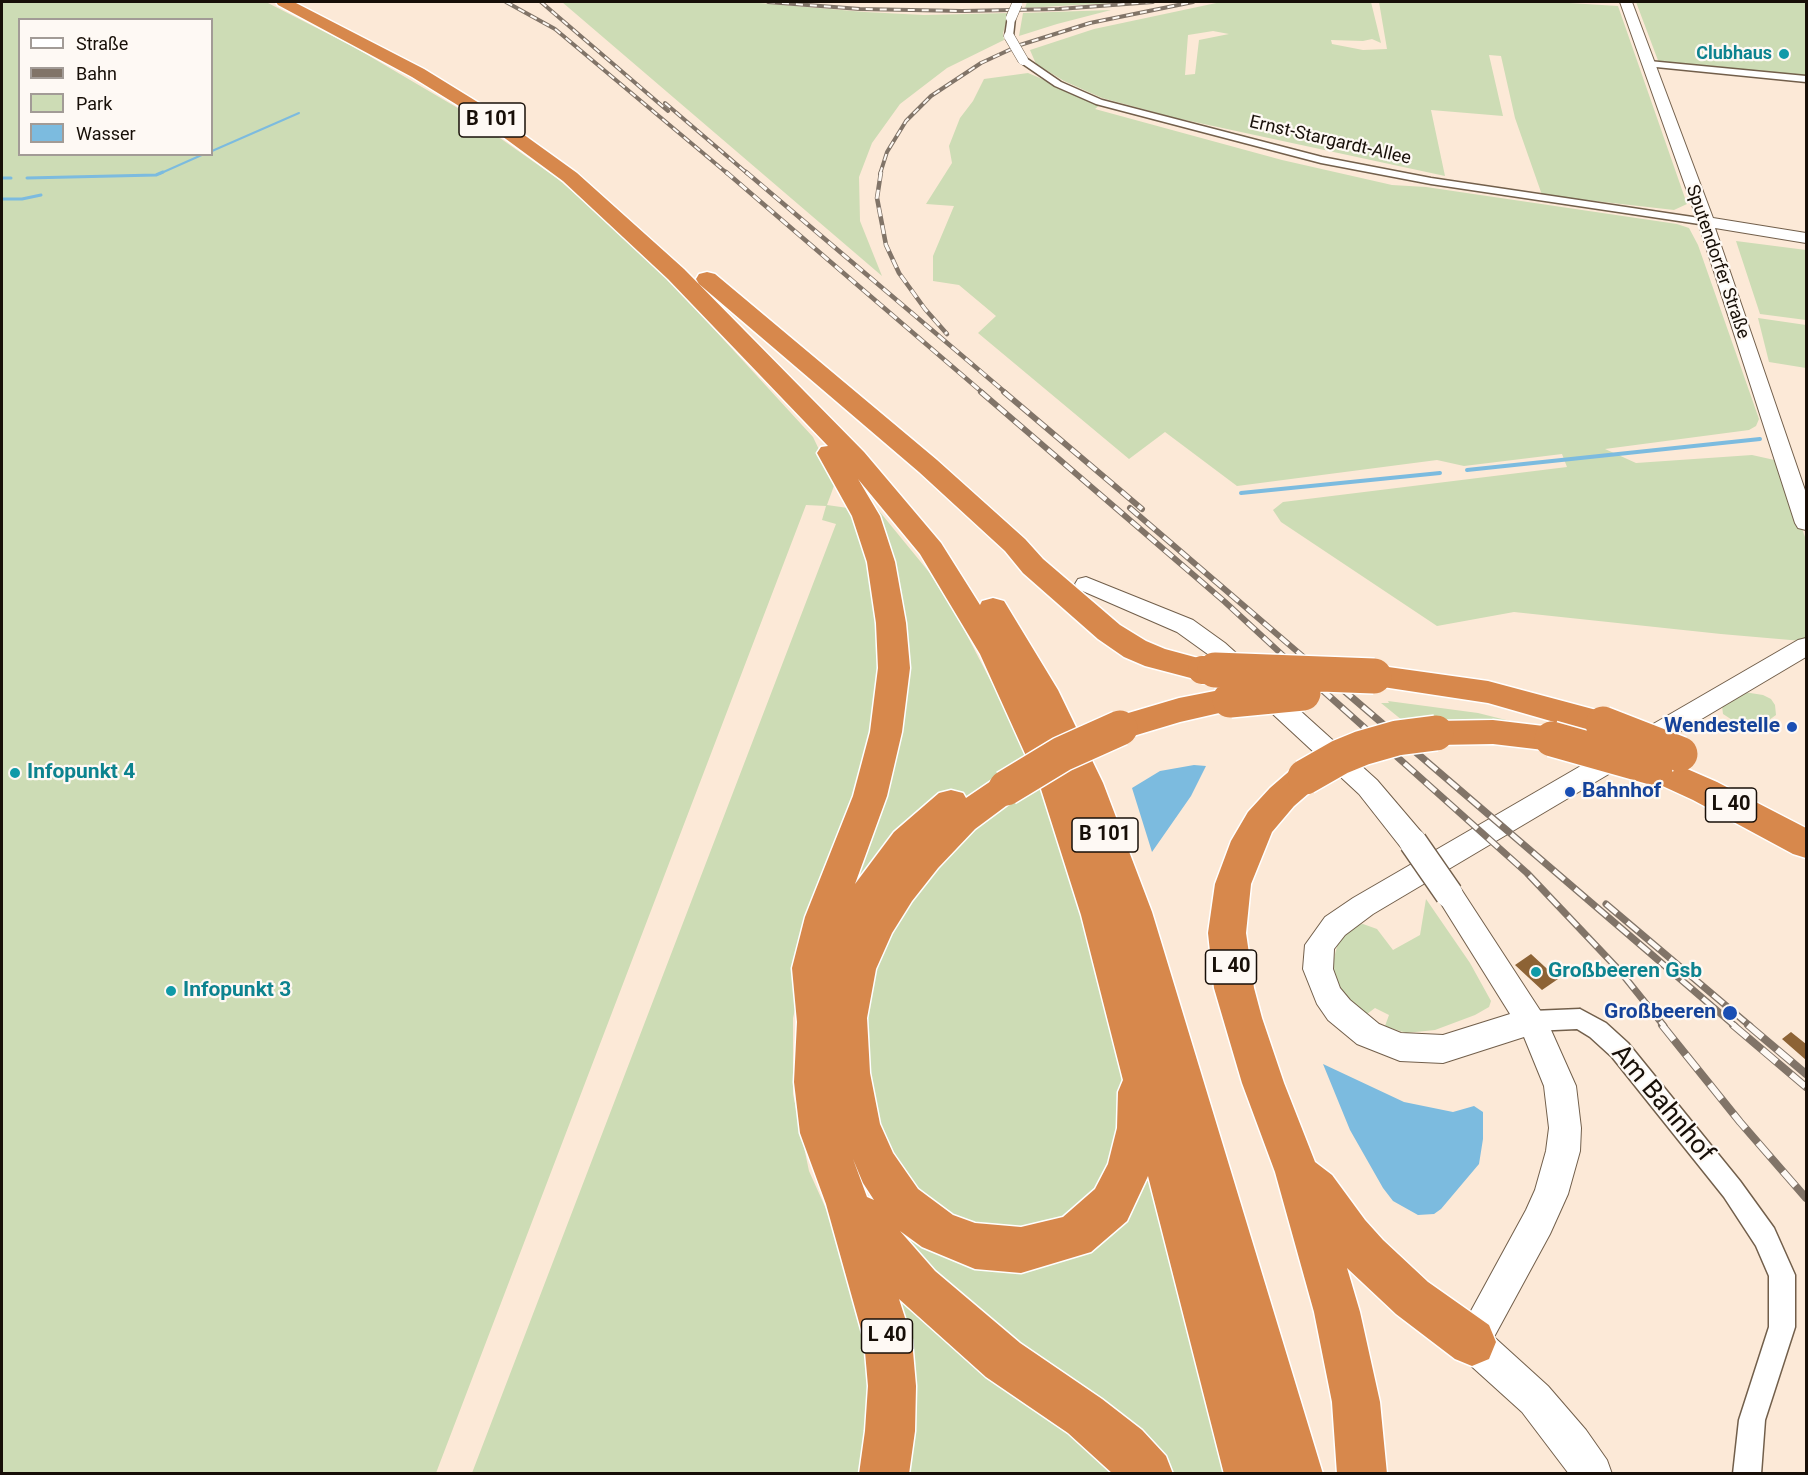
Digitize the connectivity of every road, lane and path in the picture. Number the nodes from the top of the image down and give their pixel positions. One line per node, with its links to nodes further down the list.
1 (283, 2): 10 (highway, B 101)
2 (300, 2): 9 (highway, B 101)
3 (1626, 2): 5 (main road, Sputendorfer Straße)
4 (1017, 3): 7 (street, Ernst-Stargardt-Allee, bridge)
5 (1649, 64): 6 (street); 7 (main road, Sputendorfer Straße)
6 (1806, 79)
7 (1706, 222): 8 (main road); 11 (main road, Sputendorfer Straße)
8 (1806, 238)
9 (726, 295): 12 (highway); 31 (highway, B 101)
10 (788, 389): 23 (highway); 24 (highway, B 101)
11 (1806, 523)
12 (1015, 545): 13 (highway); 15 (highway)
13 (1086, 584): 22 (main road, bridge)
14 (1806, 646): 22 (main road, Am Bahnhof)
15 (1216, 685): 16 (highway, bridge); 16 (highway, bridge); 19 (highway, bridge)
16 (1379, 686): 17 (highway)
17 (1576, 732): 18 (highway, L 40, bridge); 18 (highway, L 40, bridge); 25 (highway, L 40, bridge)
18 (1667, 761): 20 (highway, L 40); 21 (highway, L 40)
19 (1002, 778): 23 (highway, L 40); 24 (highway)
20 (1806, 821)
21 (1806, 844)
22 (1532, 1021): 27 (main road); 34 (street, Am Bahnhof)
23 (817, 1022): 26 (highway, L 40)
24 (1141, 1067): 30 (highway, B 101)
25 (1297, 1172): 27 (highway, L 40); 32 (highway)
26 (849, 1204): 28 (highway, L 40); 29 (highway)
27 (1472, 1342): 33 (main road, L 40)
28 (884, 1473)
29 (1148, 1473)
30 (1249, 1473)
31 (1298, 1473)
32 (1362, 1473)
33 (1593, 1473)
34 (1748, 1473)

